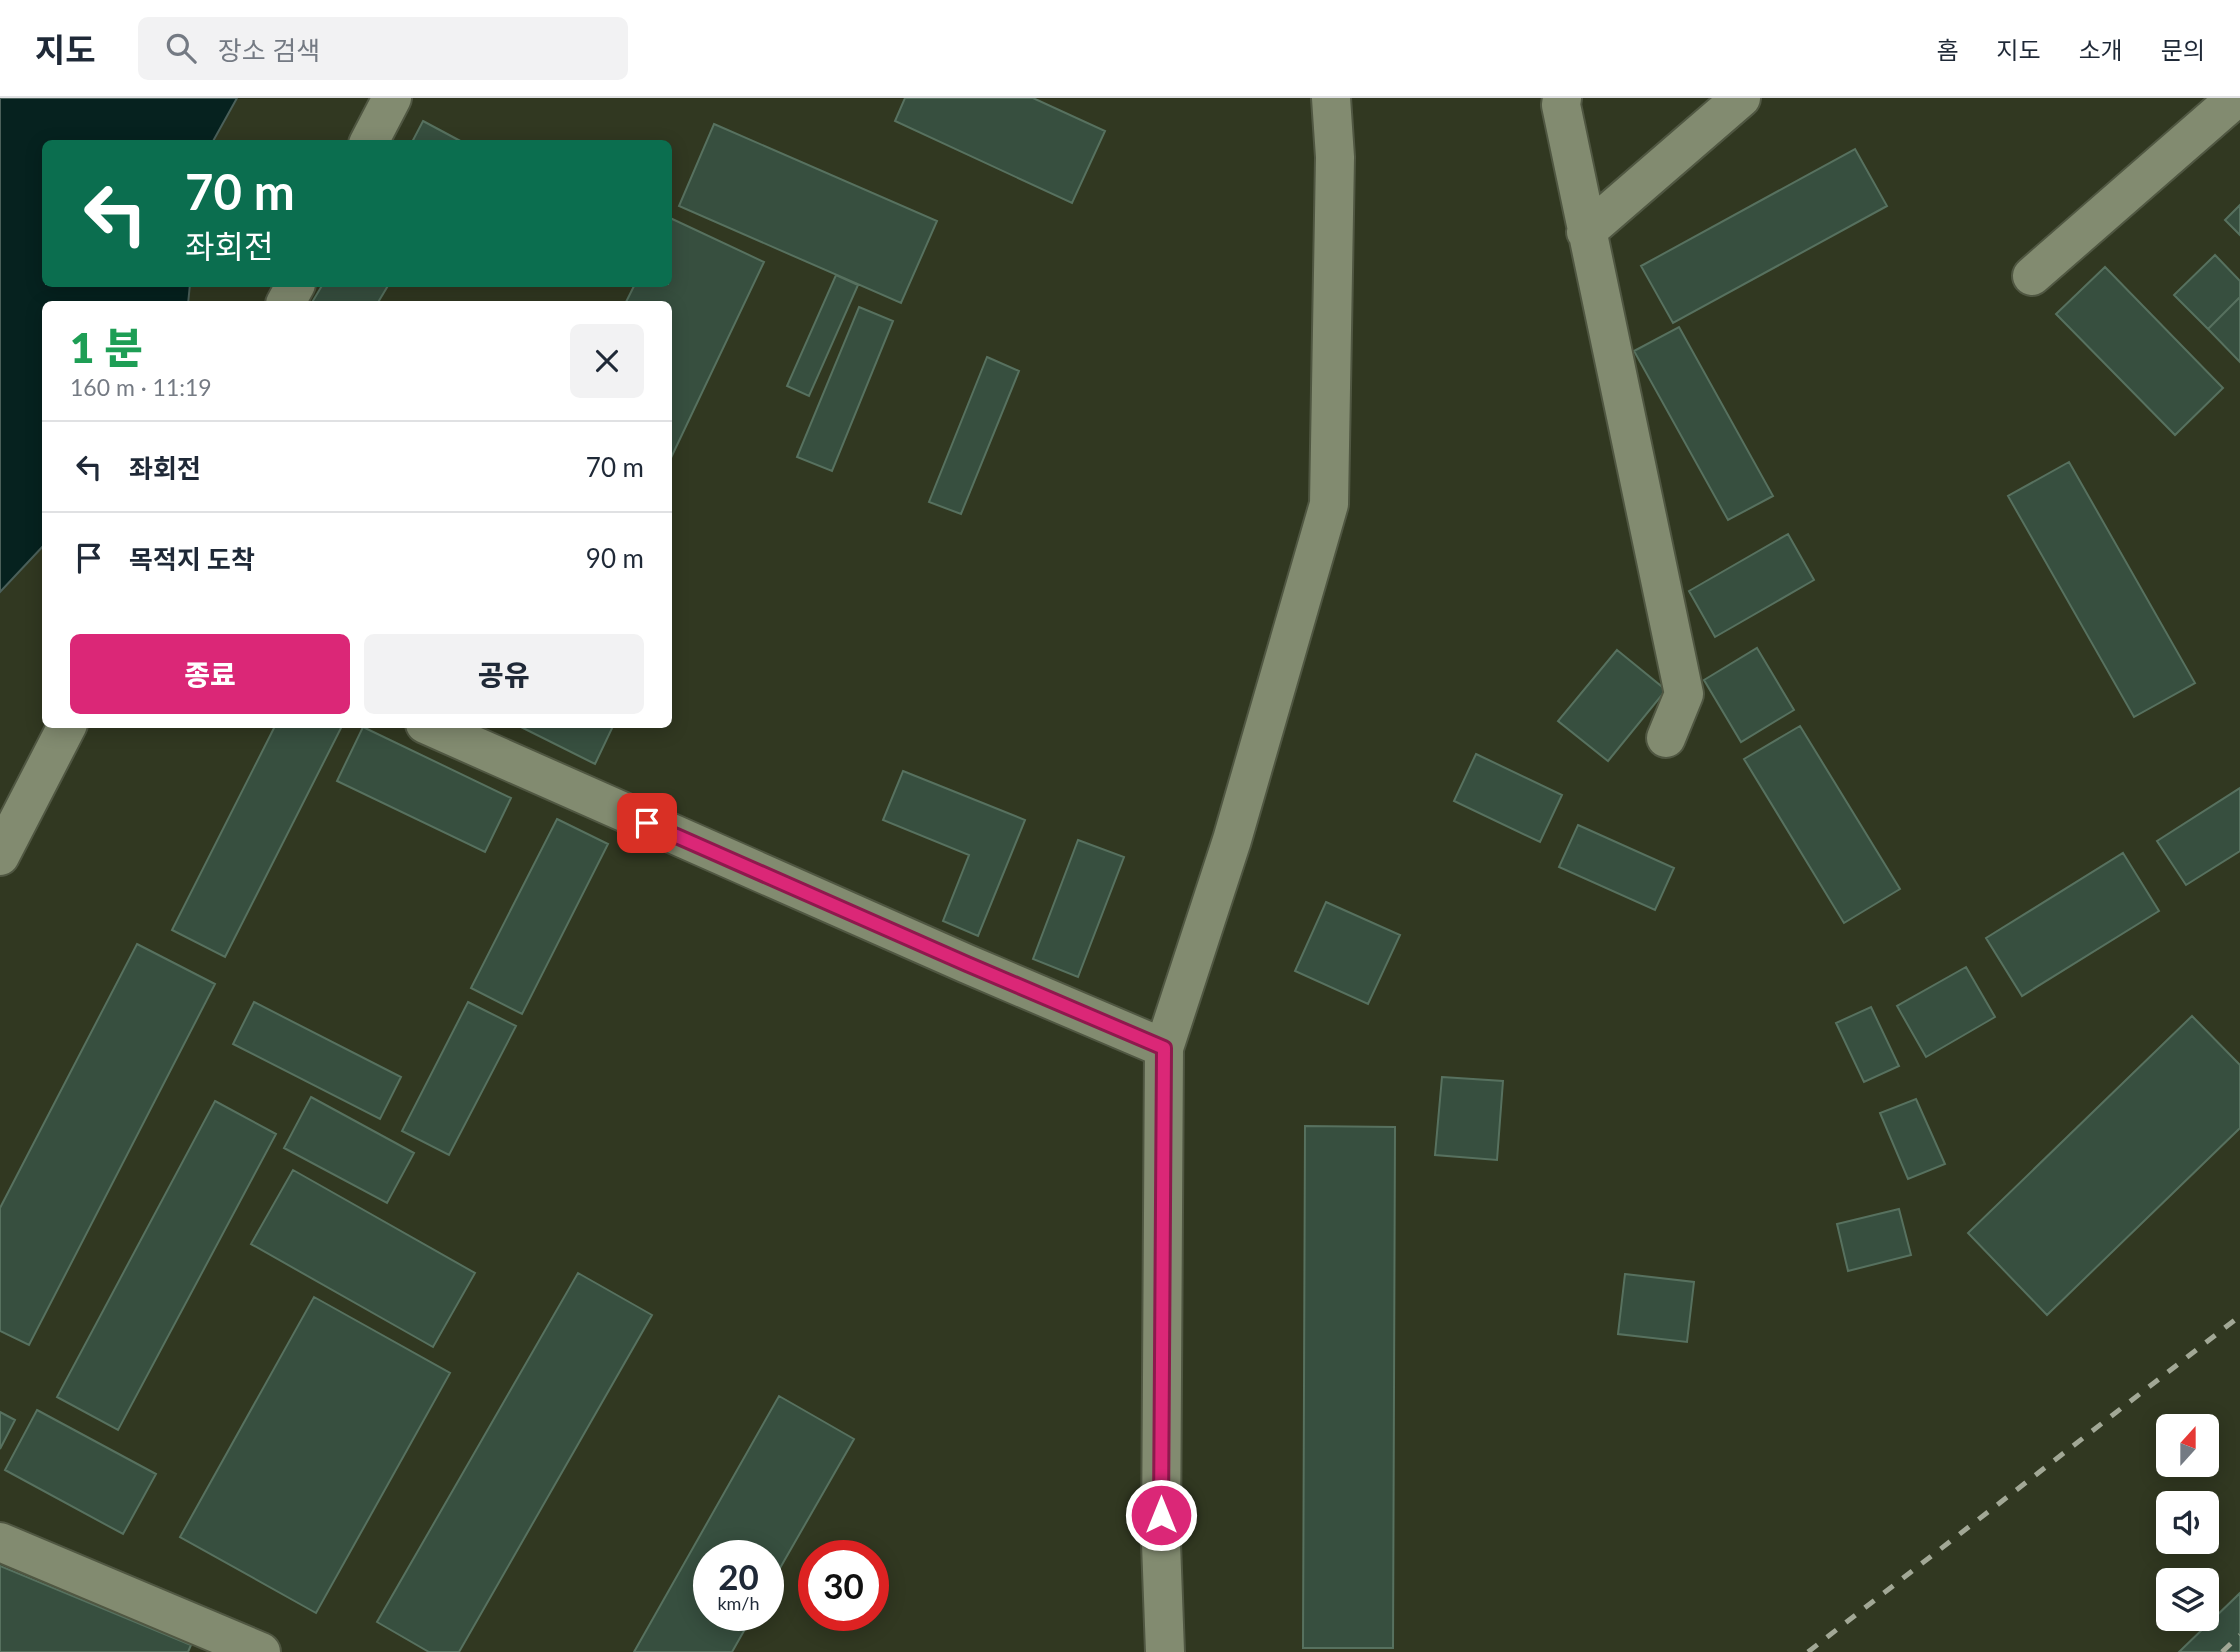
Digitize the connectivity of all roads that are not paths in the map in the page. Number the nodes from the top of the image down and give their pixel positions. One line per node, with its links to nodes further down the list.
1 (392, 98): 6 (street)
2 (1331, 98): 13 (street)
3 (1562, 98): 7 (street)
4 (1741, 98): 7 (street)
5 (2236, 98): 8 (street)
6 (370, 140)
7 (1586, 232): 11 (street)
8 (2032, 275)
9 (66, 728): 12 (street)
10 (434, 728): 13 (street)
11 (1666, 738)
12 (0, 856)
13 (1164, 1048): 16 (street)
14 (0, 1542): 15 (street)
15 (261, 1652)
16 (1165, 1652)

